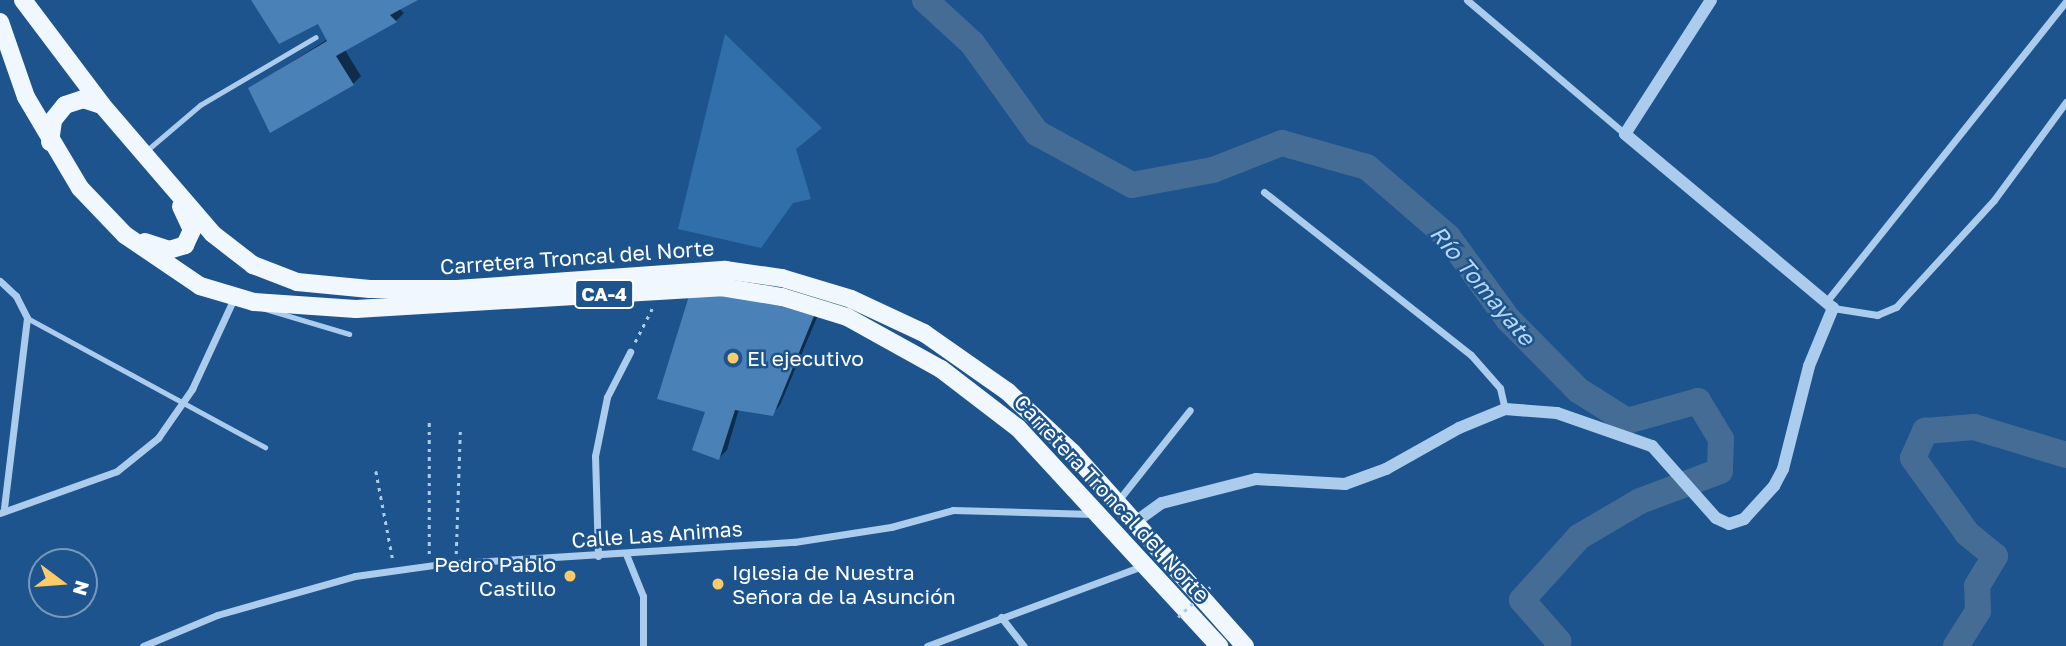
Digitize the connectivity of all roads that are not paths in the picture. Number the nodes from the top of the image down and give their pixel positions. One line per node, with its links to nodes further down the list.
1 (23, 0): 8 (main road, Carretera Troncal del Norte / CA-4)
2 (1467, 0): 9 (street)
3 (1711, 0): 9 (street)
4 (2066, 1): 18 (street)
5 (0, 22): 10 (main road, Carretera Troncal del Norte / CA-4)
6 (316, 37): 11 (lane)
7 (2066, 102): 18 (street)
8 (102, 105): 10 (main road); 11 (main road, Carretera Troncal del Norte / CA-4)
9 (1625, 134): 18 (street)
10 (50, 142): 14 (main road, Carretera Troncal del Norte / CA-4)
11 (143, 153): 12 (main road, Carretera Troncal del Norte / CA-4)
12 (171, 184): 14 (main road); 26 (main road, Carretera Troncal del Norte / CA-4)
13 (1264, 192): 24 (street)
14 (125, 235): 16 (main road, Carretera Troncal del Norte / CA-4)
15 (0, 281): 19 (street)
16 (234, 298): 17 (main road, Carretera Troncal del Norte / CA-4); 22 (street)
17 (254, 302): 20 (lane); 28 (main road, Carretera Troncal del Norte / CA-4)
18 (1829, 305): 24 (street)
19 (27, 318): 22 (lane); 27 (street)
20 (349, 334)
21 (630, 352): 31 (street)
22 (183, 402): 25 (lane); 27 (street)
23 (1191, 410): 26 (street)
24 (1505, 410): 29 (street)
25 (265, 447)
26 (1116, 503): 29 (main road, Carretera Troncal del Norte / CA-4)
27 (2, 511)
28 (1099, 514): 30 (street, Calle Las Animas); 32 (main road, Carretera Troncal del Norte / CA-4)
29 (1134, 523): 39 (main road, Carretera Troncal del Norte / CA-4)
30 (626, 554): 31 (street, Calle Las Animas); 35 (street)
31 (598, 556): 34 (street, Calle Las Animas)
32 (1146, 564): 33 (street); 38 (main road, Carretera Troncal del Norte / CA-4)
33 (1001, 617): 36 (street); 37 (street)
34 (143, 646)
35 (643, 646)
36 (927, 646)
37 (1024, 646)
38 (1219, 646)
39 (1245, 646)

